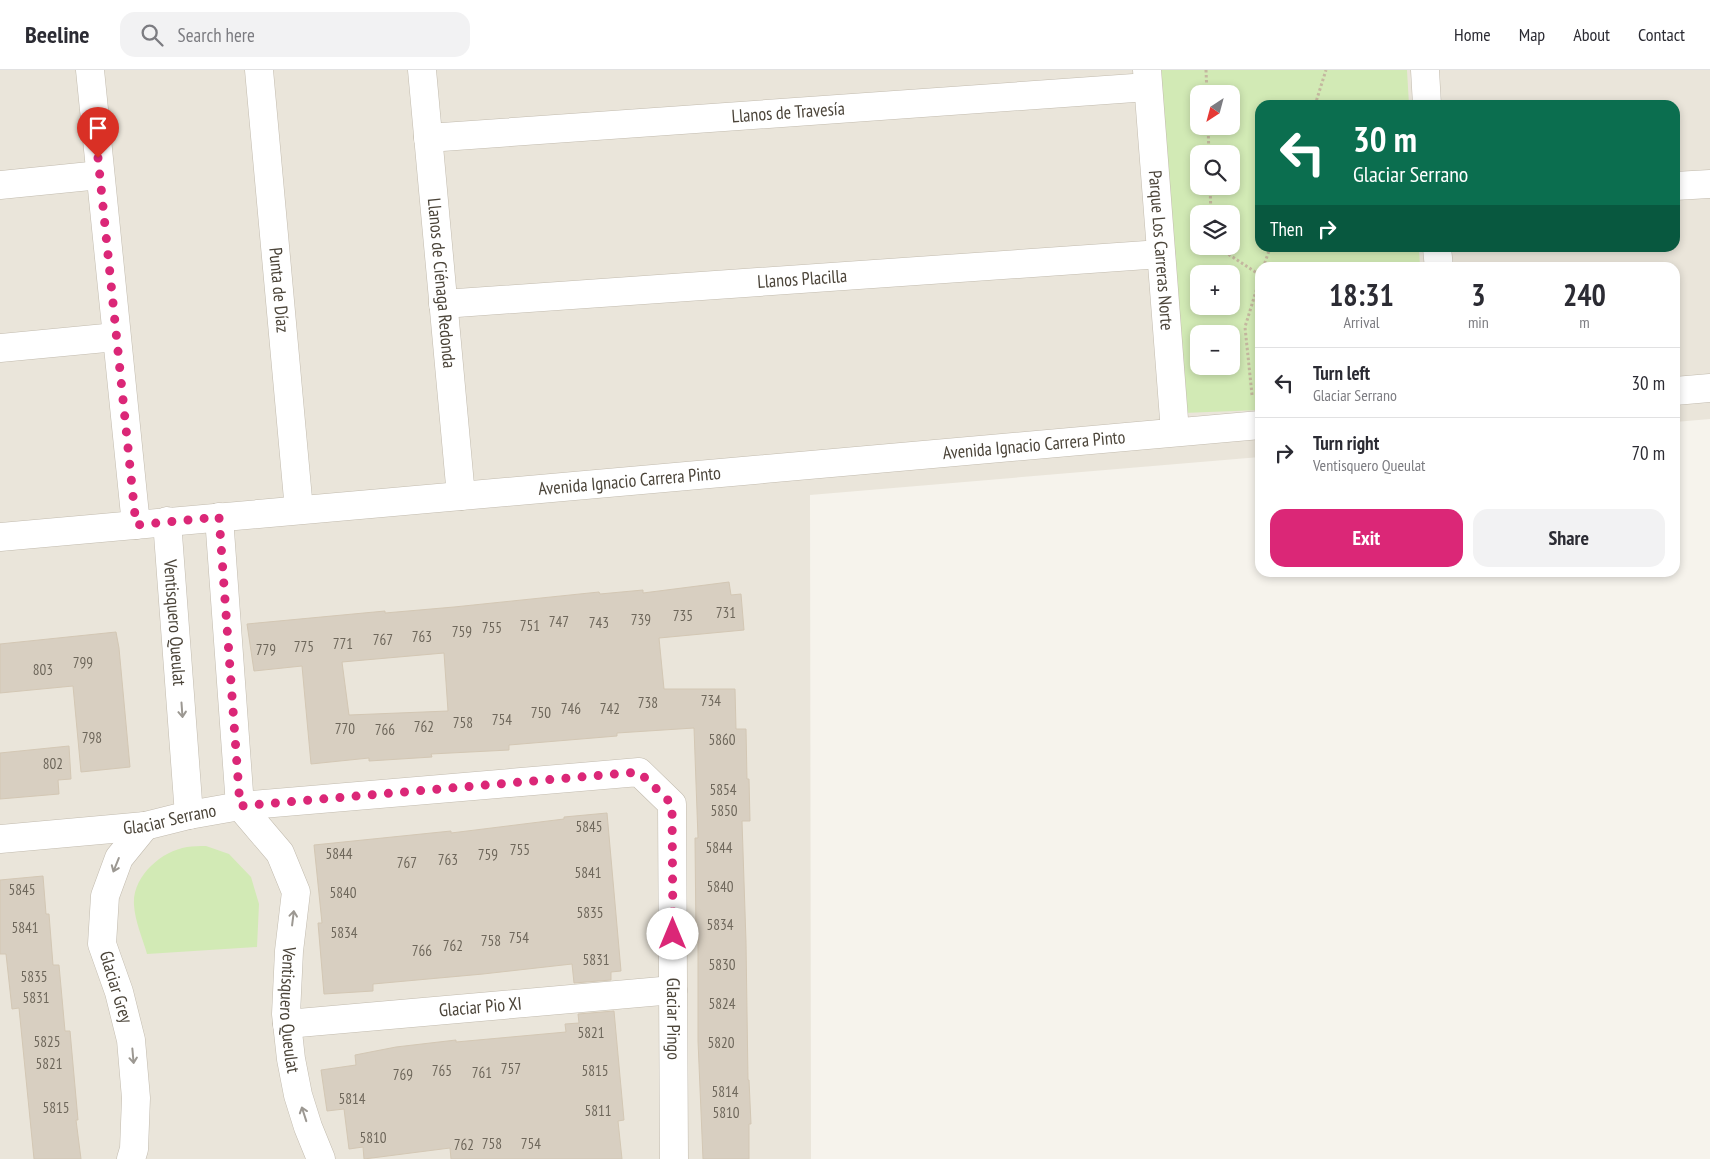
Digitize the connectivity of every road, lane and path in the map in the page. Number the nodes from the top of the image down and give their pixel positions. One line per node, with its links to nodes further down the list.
1 (90, 70): 12 (street)
2 (259, 70): 29 (street, Punta de Díaz)
3 (422, 70): 11 (street, Llanos de Ciénaga Redonda)
4 (1206, 70): 8 (path)
5 (1326, 70): 9 (path)
6 (1425, 70): 10 (street)
7 (1148, 78): 11 (street, Llanos de Travesía); 16 (street, Parque Los Carreras Norte)
8 (1207, 85)
9 (1317, 100)
10 (1428, 100)
11 (428, 138): 20 (street, Llanos de Ciénaga Redonda)
12 (100, 175): 14 (street); 21 (street)
13 (1710, 184): 15 (street)
14 (0, 185)
15 (1680, 186)
16 (1161, 254): 20 (street, Llanos Placilla); 27 (street, Parque Los Carreras Norte)
17 (1229, 255): 18 (path)
18 (1255, 273)
19 (1255, 293): 25 (path)
20 (443, 304): 28 (street, Llanos de Ciénaga Redonda)
21 (116, 337): 22 (street); 32 (street)
22 (0, 348)
23 (1710, 388): 24 (street)
24 (1680, 391)
25 (1255, 404)
26 (1255, 425): 27 (street, Avenida Ignacio Carrera Pinto)
27 (1175, 432): 28 (street, Avenida Ignacio Carrera Pinto)
28 (461, 496): 29 (street, Avenida Ignacio Carrera Pinto)
29 (299, 510): 30 (street, Avenida Ignacio Carrera Pinto)
30 (219, 517): 31 (street, Avenida Ignacio Carrera Pinto); 35 (street)
31 (168, 521): 32 (street, Avenida Ignacio Carrera Pinto); 36 (street, Ventisquero Queulat, one-way to 36)
32 (136, 525): 33 (street, Avenida Ignacio Carrera Pinto)
33 (0, 537)
34 (639, 772): 35 (street, Glaciar Serrano); 39 (street, Glaciar Pingo)
35 (240, 806): 36 (street, Glaciar Serrano); 40 (street, Ventisquero Queulat, one-way to 35)
36 (189, 816): 37 (street, Glaciar Serrano)
37 (145, 826): 38 (street, Glaciar Serrano); 41 (street, Glaciar Grey, one-way to 41)
38 (0, 839)
39 (673, 990): 40 (street, Glaciar Pio XI); 43 (street, Glaciar Pingo)
40 (287, 1024): 42 (street, Ventisquero Queulat, one-way to 40)
41 (131, 1159)
42 (321, 1159)
43 (674, 1159)

